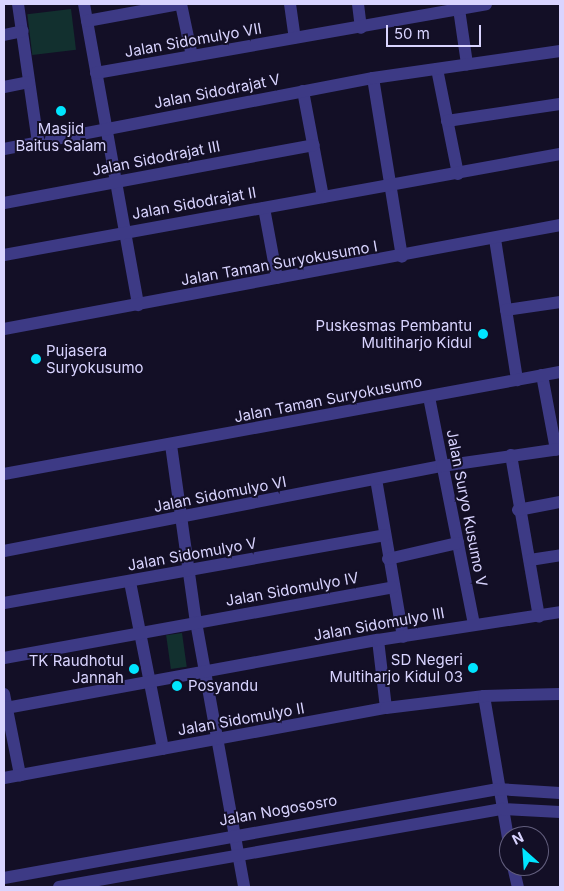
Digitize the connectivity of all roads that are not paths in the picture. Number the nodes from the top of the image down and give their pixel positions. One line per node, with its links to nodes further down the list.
1 (18, 4): 11 (street)
2 (84, 4): 9 (street)
3 (180, 4): 9 (street); 15 (street)
4 (290, 4): 13 (street)
5 (358, 4): 10 (street)
6 (483, 4): 8 (street, Jalan Sidomulyo VII)
7 (429, 9): 8 (street, Jalan Sidomulyo VII); 10 (street, Jalan Sidomulyo VII)
8 (459, 9): 16 (street)
9 (87, 21): 18 (street)
10 (361, 28): 13 (street, Jalan Sidomulyo VII)
11 (23, 31): 12 (street); 20 (street)
12 (4, 35)
13 (294, 38): 15 (street, Jalan Sidomulyo VII)
14 (560, 51): 16 (street, Jalan Sidodrajat V)
15 (192, 56): 18 (street, Jalan Sidomulyo VII)
16 (467, 64): 17 (street, Jalan Sidodrajat V)
17 (437, 69): 19 (street, Jalan Sidodrajat V); 24 (street)
18 (96, 73): 25 (street)
19 (373, 78): 22 (street, Jalan Sidodrajat V); 32 (street)
20 (29, 82): 21 (street); 26 (street)
21 (4, 87)
22 (303, 91): 25 (street, Jalan Sidodrajat V); 27 (street)
23 (560, 104): 24 (street)
24 (447, 121): 30 (street)
25 (106, 129): 26 (street, Jalan Sidodrajat V); 31 (street)
26 (38, 143): 28 (street, Jalan Sidodrajat V)
27 (314, 145): 31 (street, Jalan Sidodrajat III); 33 (street)
28 (4, 149)
29 (560, 154): 30 (street, Jalan Sidodrajat II)
30 (458, 174): 32 (street, Jalan Sidodrajat II)
31 (116, 182): 34 (street, Jalan Sidodrajat III); 37 (street)
32 (390, 187): 33 (street, Jalan Sidodrajat II); 40 (street)
33 (323, 197): 35 (street, Jalan Sidodrajat II)
34 (4, 203)
35 (264, 208): 37 (street, Jalan Sidodrajat II); 41 (street)
36 (560, 226): 38 (street, Jalan Taman Suryokusumo I)
37 (125, 232): 39 (street, Jalan Sidodrajat II); 43 (street)
38 (494, 239): 40 (street, Jalan Taman Suryokusumo I); 44 (street)
39 (4, 255)
40 (402, 257): 41 (street, Jalan Taman Suryokusumo I)
41 (277, 278): 43 (street, Jalan Taman Suryokusumo I)
42 (560, 302): 44 (street)
43 (138, 305): 45 (street, Jalan Taman Suryokusumo I)
44 (506, 310): 48 (street)
45 (4, 329)
46 (560, 372): 47 (street, Jalan Taman Suryokusumo)
47 (542, 376): 48 (street, Jalan Taman Suryokusumo); 51 (street)
48 (517, 380): 49 (street, Jalan Taman Suryokusumo)
49 (430, 397): 50 (street, Jalan Taman Suryokusumo); 53 (street, Jalan Suryo Kusumo V)
50 (171, 445): 54 (street, Jalan Taman Suryokusumo); 58 (street)
51 (558, 450): 52 (street, Jalan Sidomulyo VI)
52 (512, 455): 53 (street, Jalan Sidomulyo VI); 57 (street)
53 (442, 466): 55 (street, Jalan Sidomulyo VI); 60 (street, Jalan Suryo Kusumo V)
54 (4, 474)
55 (376, 479): 58 (street, Jalan Sidomulyo VI); 59 (street)
56 (560, 502): 57 (street)
57 (518, 510): 64 (street)
58 (182, 518): 61 (street, Jalan Sidomulyo VI); 65 (street)
59 (385, 535): 63 (street); 65 (street, Jalan Sidomulyo V)
60 (458, 543): 63 (street); 72 (street, Jalan Suryo Kusumo V)
61 (4, 551)
62 (560, 555): 64 (street)
63 (388, 559): 67 (street)
64 (530, 560): 70 (street)
65 (190, 572): 66 (street, Jalan Sidomulyo V); 71 (street)
66 (130, 582): 68 (street, Jalan Sidomulyo V); 73 (street)
67 (393, 587): 71 (street, Jalan Sidomulyo IV); 74 (street)
68 (4, 603)
69 (560, 612): 70 (street, Jalan Sidomulyo III)
70 (540, 617): 72 (street, Jalan Sidomulyo III)
71 (196, 622): 73 (street, Jalan Sidomulyo IV); 77 (street)
72 (474, 624): 74 (street, Jalan Sidomulyo III)
73 (143, 634): 76 (street); 78 (street)
74 (403, 637): 75 (street, Jalan Sidomulyo III)
75 (378, 640): 77 (street, Jalan Sidomulyo III); 83 (street)
76 (4, 658)
77 (205, 673): 78 (street, Jalan Sidomulyo III); 84 (street)
78 (151, 681): 82 (street); 85 (street)
79 (4, 694): 82 (street)
80 (560, 694): 81 (street, Jalan Sidomulyo II)
81 (484, 696): 83 (street, Jalan Sidomulyo II); 88 (street)
82 (6, 708): 86 (street)
83 (386, 708): 84 (street, Jalan Sidomulyo II)
84 (220, 741): 85 (street, Jalan Sidomulyo II); 93 (street)
85 (163, 749): 86 (street, Jalan Sidomulyo II)
86 (20, 776): 87 (street, Jalan Sidomulyo II)
87 (4, 778)
88 (498, 789): 89 (street, Jalan Nogososro); 90 (street); 93 (street, Jalan Nogososro)
89 (560, 793)
90 (502, 810): 91 (street); 92 (street); 94 (street)
91 (560, 812)
92 (505, 826)
93 (234, 834): 94 (street); 95 (street, Jalan Nogososro)
94 (237, 853): 96 (street); 97 (street)
95 (4, 878)
96 (59, 887)
97 (244, 887)

